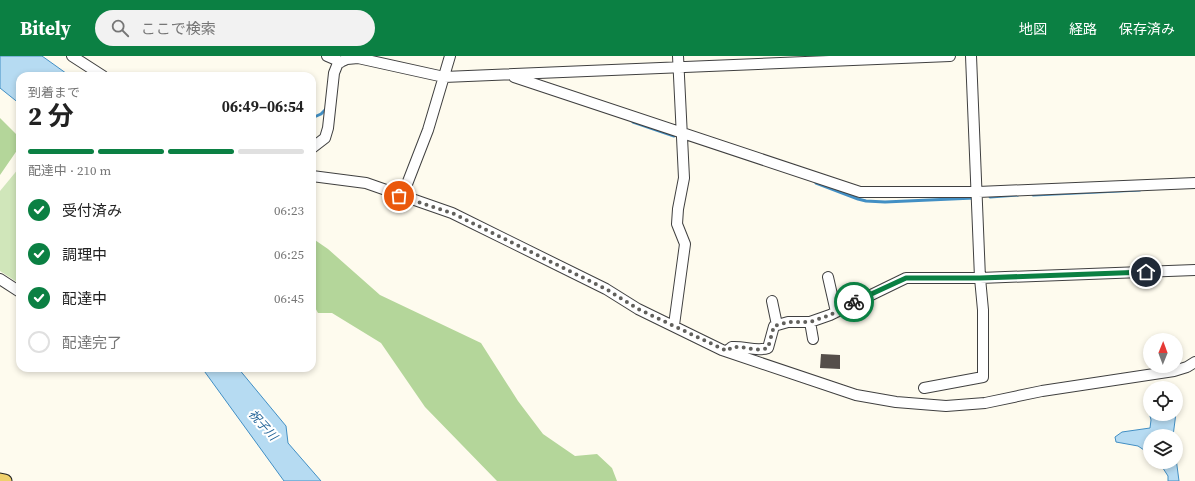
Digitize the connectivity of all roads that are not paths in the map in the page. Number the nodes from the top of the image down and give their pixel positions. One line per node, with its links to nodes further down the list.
1 (72, 56): 9 (street)
2 (327, 56): 7 (street)
3 (450, 56): 11 (street)
4 (678, 56): 8 (street)
5 (950, 56): 8 (street)
6 (971, 56): 16 (street)
7 (341, 62): 11 (street); 13 (street)
8 (678, 67): 10 (street); 12 (street)
9 (97, 72)
10 (508, 75): 11 (street); 12 (street)
11 (444, 77): 17 (street)
12 (682, 133): 16 (street); 26 (street)
13 (316, 145)
14 (316, 177): 17 (street)
15 (1195, 183): 16 (street)
16 (978, 192): 20 (street)
17 (402, 197): 26 (street)
18 (1195, 270): 20 (street)
19 (828, 277): 24 (street)
20 (980, 278): 24 (street); 31 (street)
21 (0, 279): 22 (street)
22 (16, 289)
23 (772, 301): 27 (street)
24 (836, 312): 25 (street)
25 (810, 322): 27 (street); 28 (street)
26 (674, 325): 29 (street)
27 (777, 325): 29 (street)
28 (813, 339)
29 (727, 351): 30 (street)
30 (1195, 362)
31 (924, 388)
32 (0, 480): 33 (main road)
33 (5, 481)

